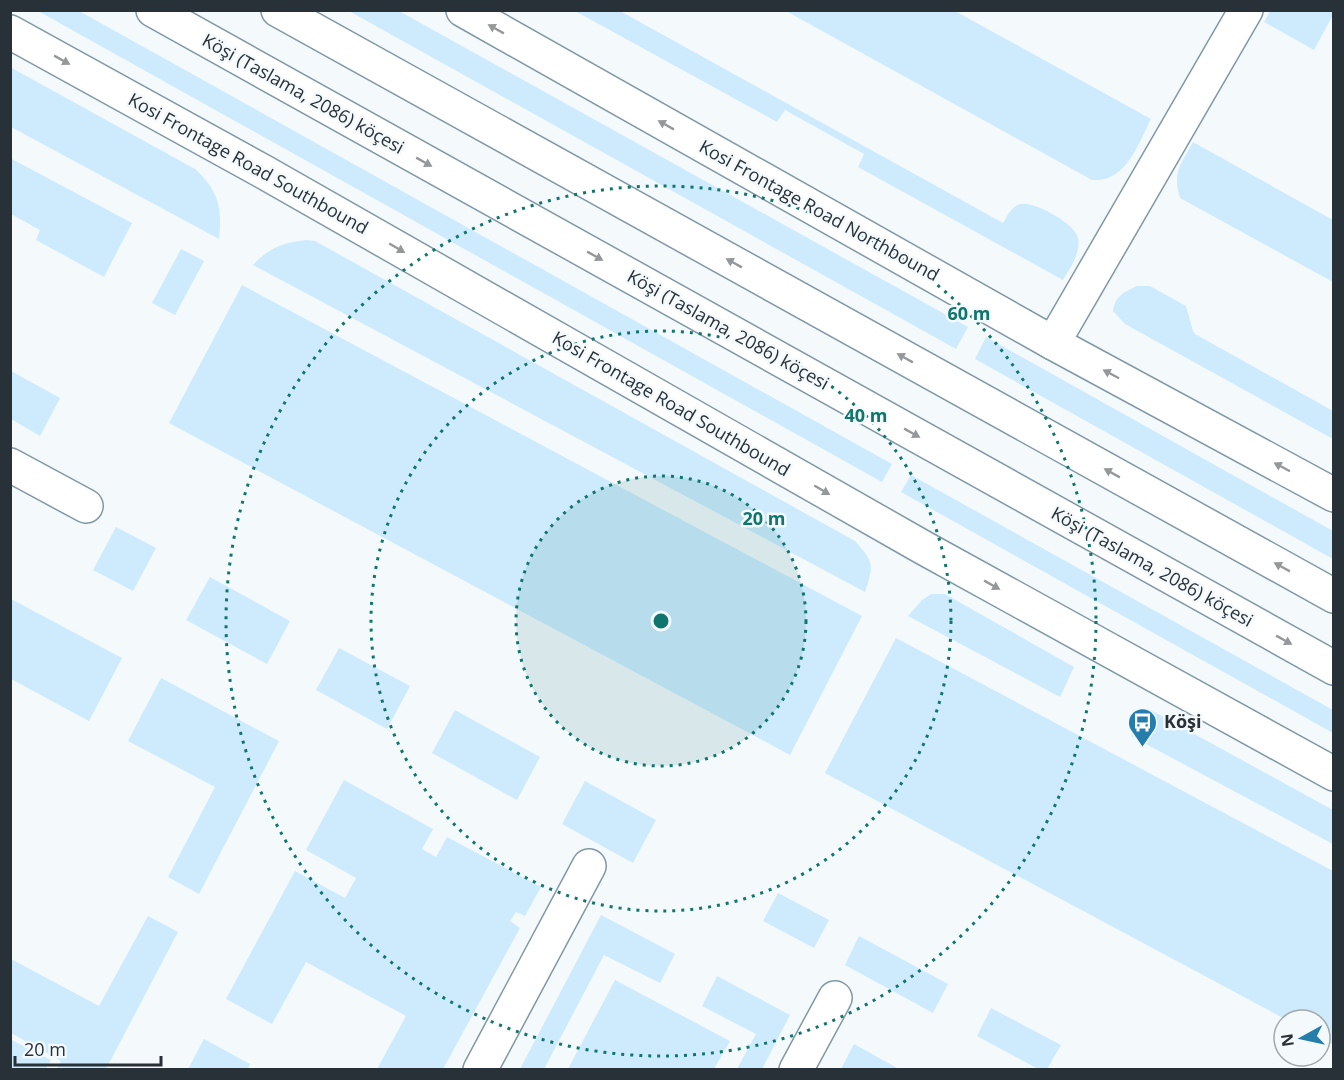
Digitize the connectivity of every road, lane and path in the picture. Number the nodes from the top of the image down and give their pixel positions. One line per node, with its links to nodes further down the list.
1 (153, 10): 11 (main road, Köşi (Taslama, 2086) köçesi, one-way to 11)
2 (278, 10): 10 (main road, one-way to 2)
3 (463, 10): 6 (main road, Kosi Frontage Road Northbound, one-way to 3)
4 (1246, 10): 6 (main road)
5 (10, 32): 12 (main road, Kosi Frontage Road Southbound, one-way to 12)
6 (1053, 343): 8 (main road, Kosi Frontage Road Northbound, one-way to 6)
7 (10, 465): 9 (main road)
8 (1334, 495)
9 (86, 506)
10 (1334, 596)
11 (1334, 668)
12 (1334, 774)
13 (589, 866): 15 (main road)
14 (835, 998): 16 (main road)
15 (480, 1070)
16 (796, 1070)

